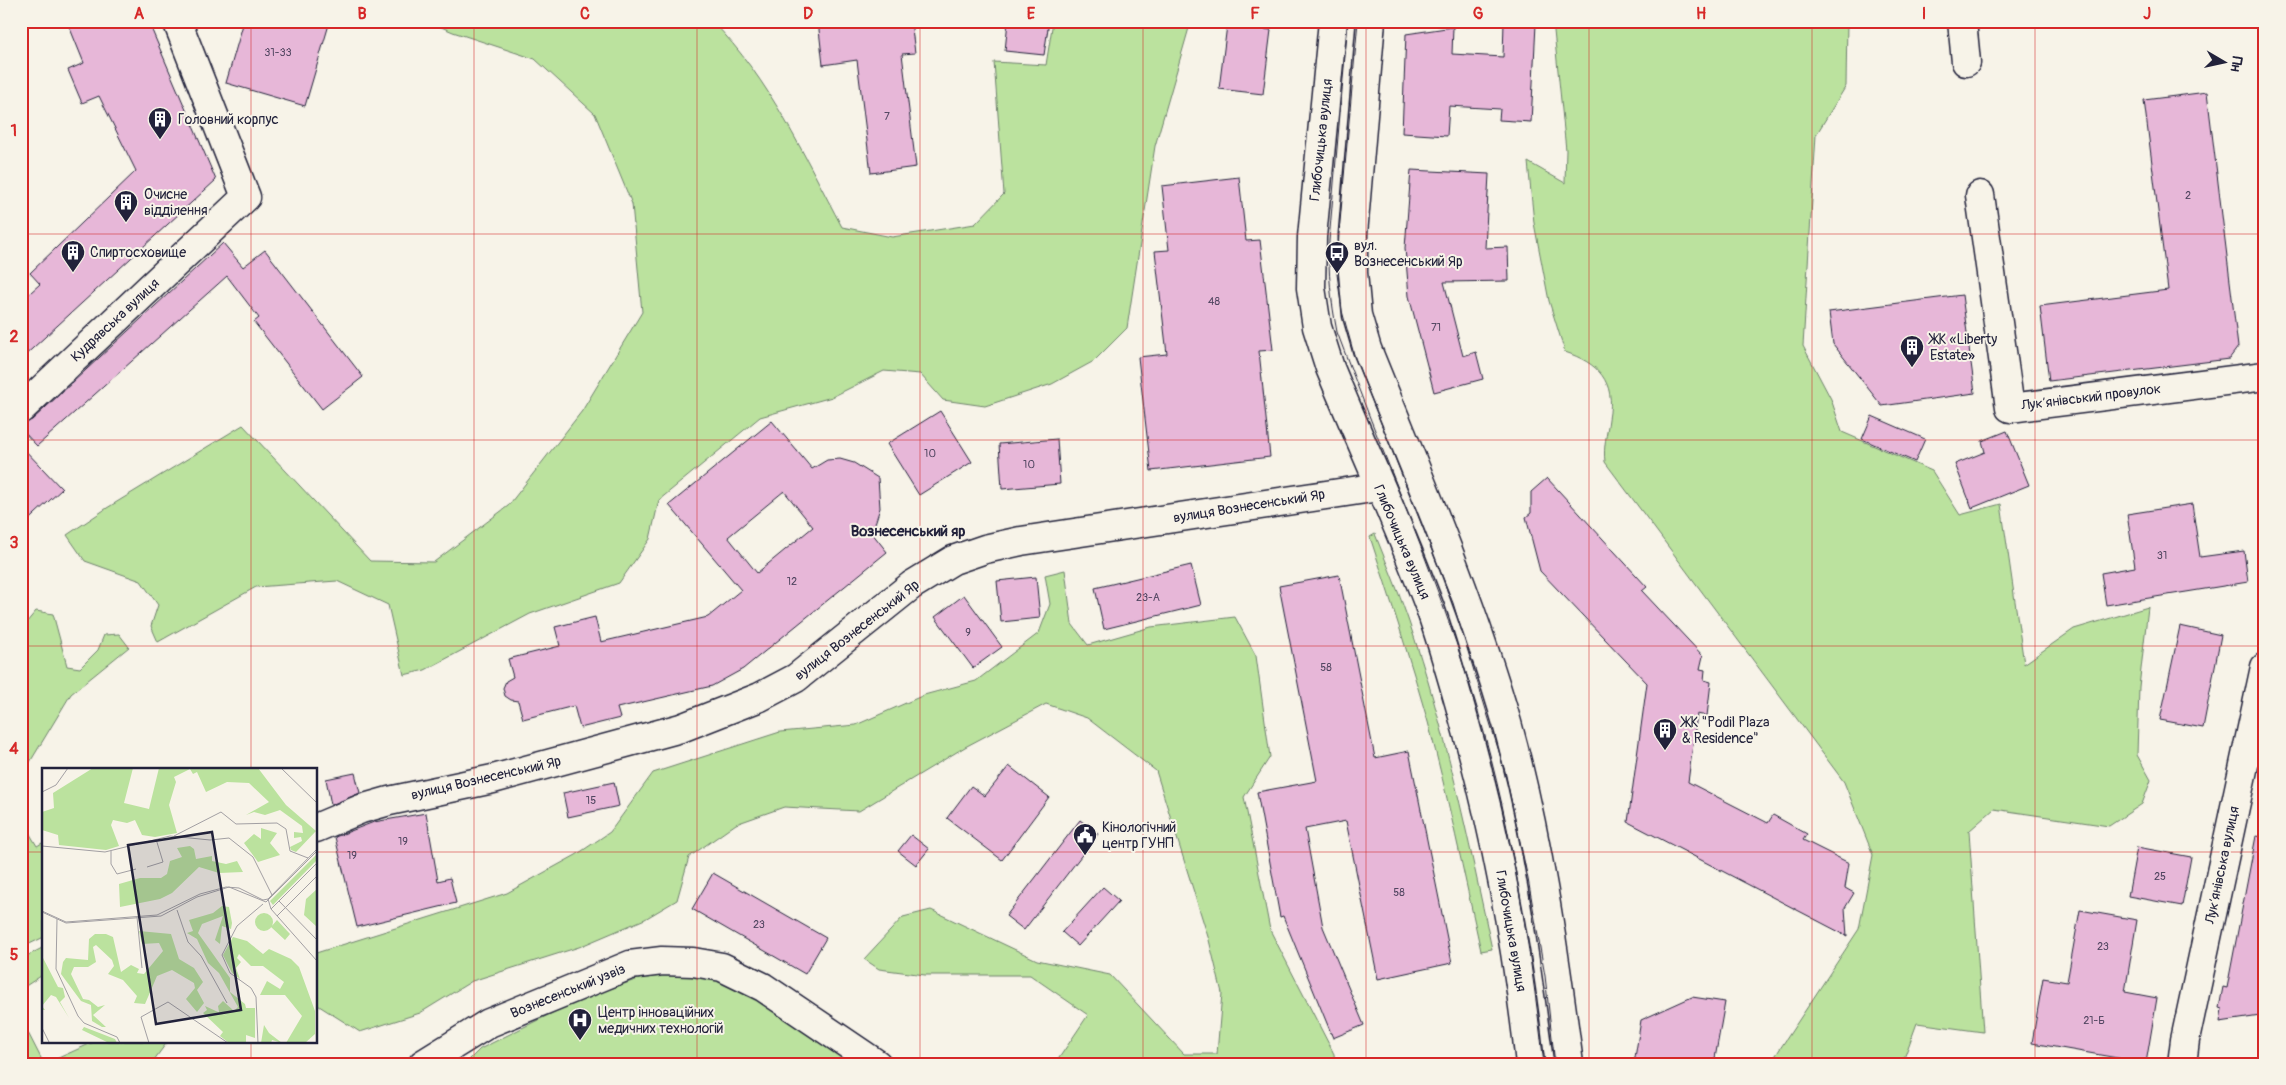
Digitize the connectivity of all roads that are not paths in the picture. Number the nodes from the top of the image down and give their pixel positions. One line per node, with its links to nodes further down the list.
1 (177, 21): 8 (street, Кудрявська вулиця)
2 (1333, 21): 9 (street, Глибочицька вулиця)
3 (1371, 21): 15 (street)
4 (1962, 21): 5 (street)
5 (1966, 62)
6 (1980, 195): 7 (street, Лукʼянівський провулок)
7 (2265, 376)
8 (21, 409)
9 (1379, 487): 11 (street, вулиця Вознесенський Яр); 14 (street, Глибочицька вулиця)
10 (2265, 667): 16 (street, Лукʼянівська вулиця)
11 (318, 827)
12 (423, 1064): 13 (street, Вознесенський узвіз)
13 (877, 1064)
14 (1530, 1064)
15 (1569, 1064)
16 (2182, 1064)

